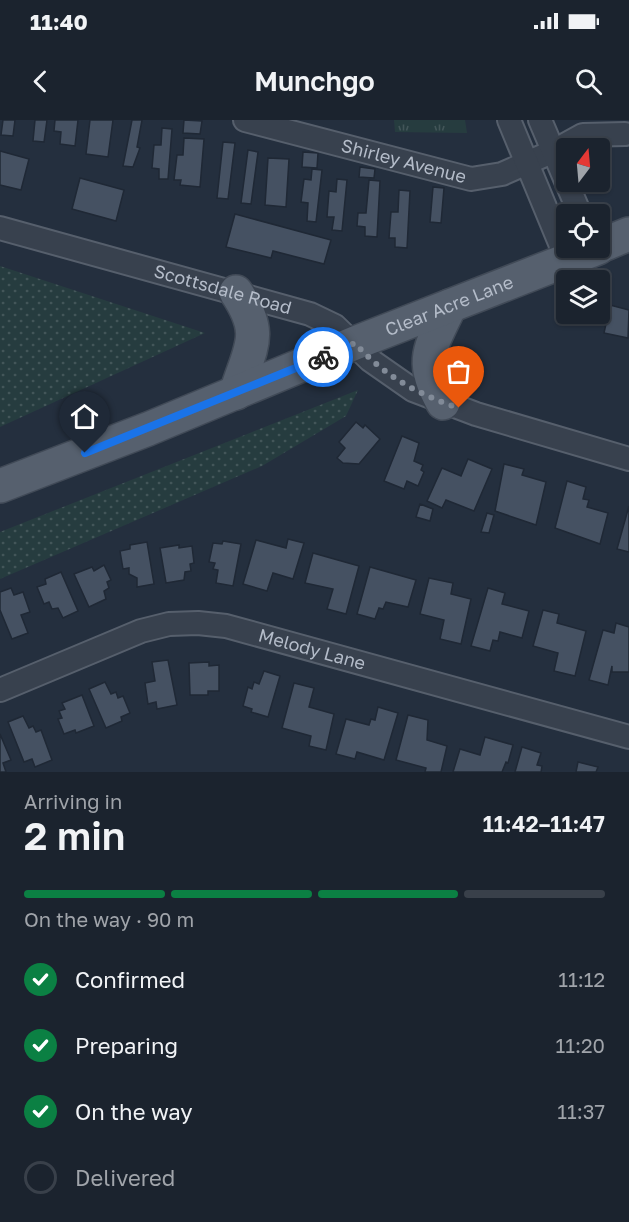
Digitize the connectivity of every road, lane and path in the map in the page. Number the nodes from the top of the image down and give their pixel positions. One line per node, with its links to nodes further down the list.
1 (246, 120): 6 (street, Shirley Avenue)
2 (509, 120): 6 (street)
3 (540, 120): 5 (street)
4 (625, 134): 5 (street, Shirley Avenue)
5 (554, 151): 6 (street, Shirley Avenue); 8 (street)
6 (527, 164): 7 (street)
7 (557, 204)
8 (576, 204)
9 (0, 228): 13 (street, Scottsdale Road)
10 (629, 234): 11 (main road, Clear Acre Lane)
11 (610, 242)
12 (571, 258): 14 (main road, Clear Acre Lane)
13 (236, 292): 15 (street, Scottsdale Road); 16 (main road)
14 (450, 306): 15 (main road, Clear Acre Lane); 17 (main road)
15 (355, 343): 16 (main road, Clear Acre Lane); 17 (street, Scottsdale Road)
16 (236, 393): 19 (main road, Clear Acre Lane)
17 (443, 403): 18 (street, Scottsdale Road)
18 (629, 459)
19 (0, 486)
20 (0, 690): 21 (street, Melody Lane)
21 (629, 738)

